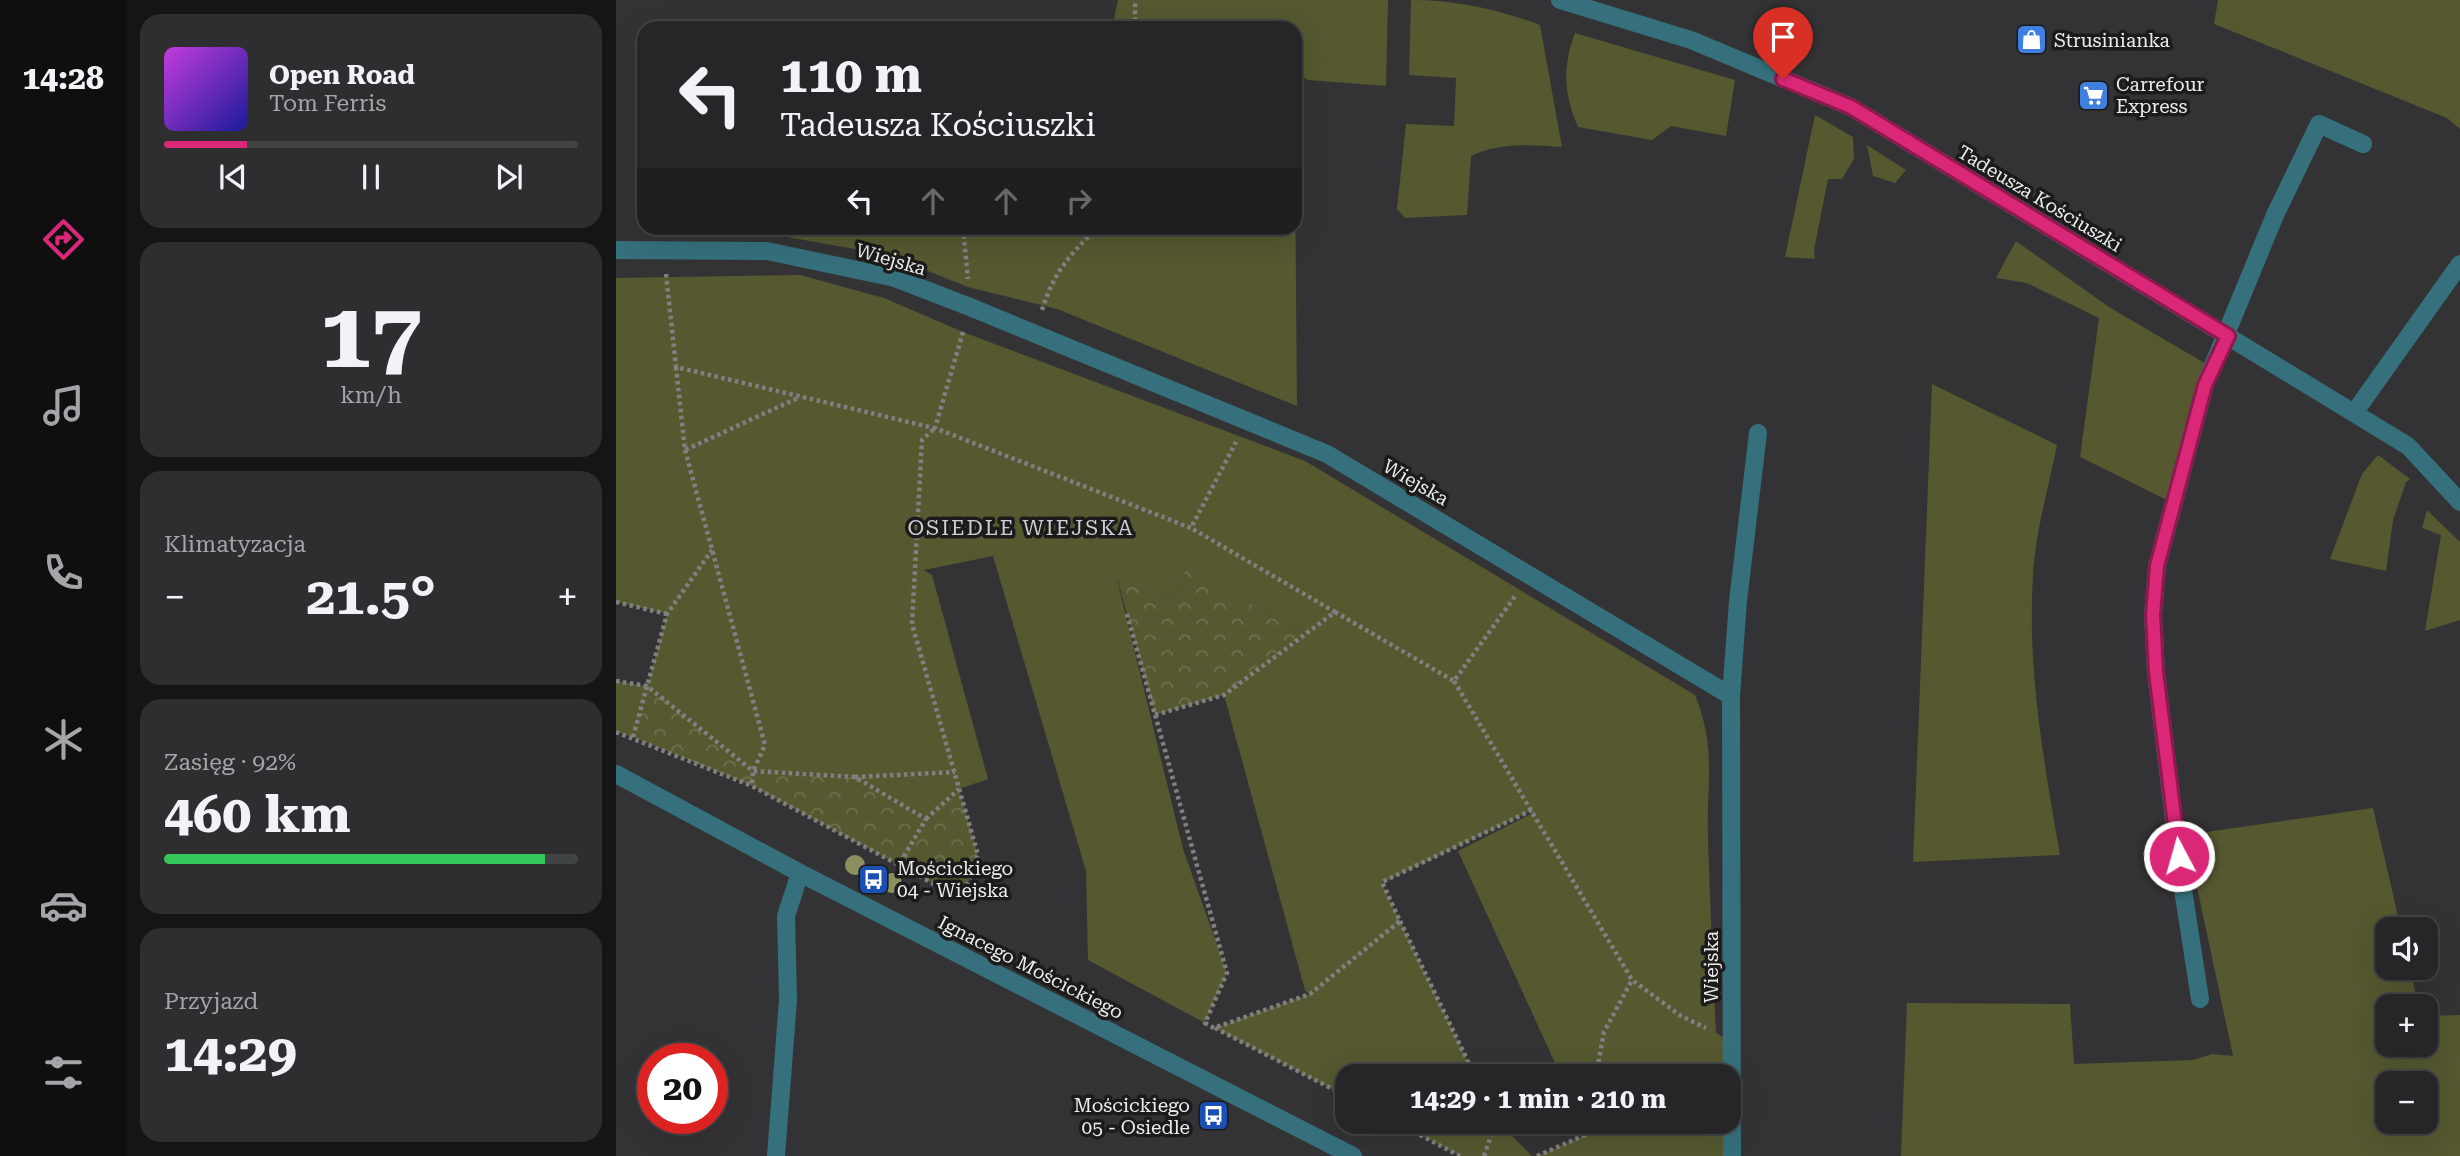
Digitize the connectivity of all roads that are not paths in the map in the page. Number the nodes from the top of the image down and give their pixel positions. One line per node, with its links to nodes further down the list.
1 (1560, 0): 5 (street, Tadeusza Kościuszki)
2 (2363, 144): 5 (street)
3 (616, 250): 9 (street, Wiejska)
4 (2460, 264): 6 (street)
5 (2228, 336): 6 (street, Tadeusza Kościuszki); 12 (street)
6 (2354, 413): 8 (street, Tadeusza Kościuszki)
7 (1758, 433): 9 (street)
8 (2460, 502)
9 (1731, 696): 15 (street, Wiejska)
10 (616, 774): 11 (street, Ignacego Mościckiego)
11 (800, 873): 13 (street); 14 (street, Ignacego Mościckiego)
12 (2200, 999)
13 (776, 1156)
14 (1353, 1156)
15 (1732, 1156)

